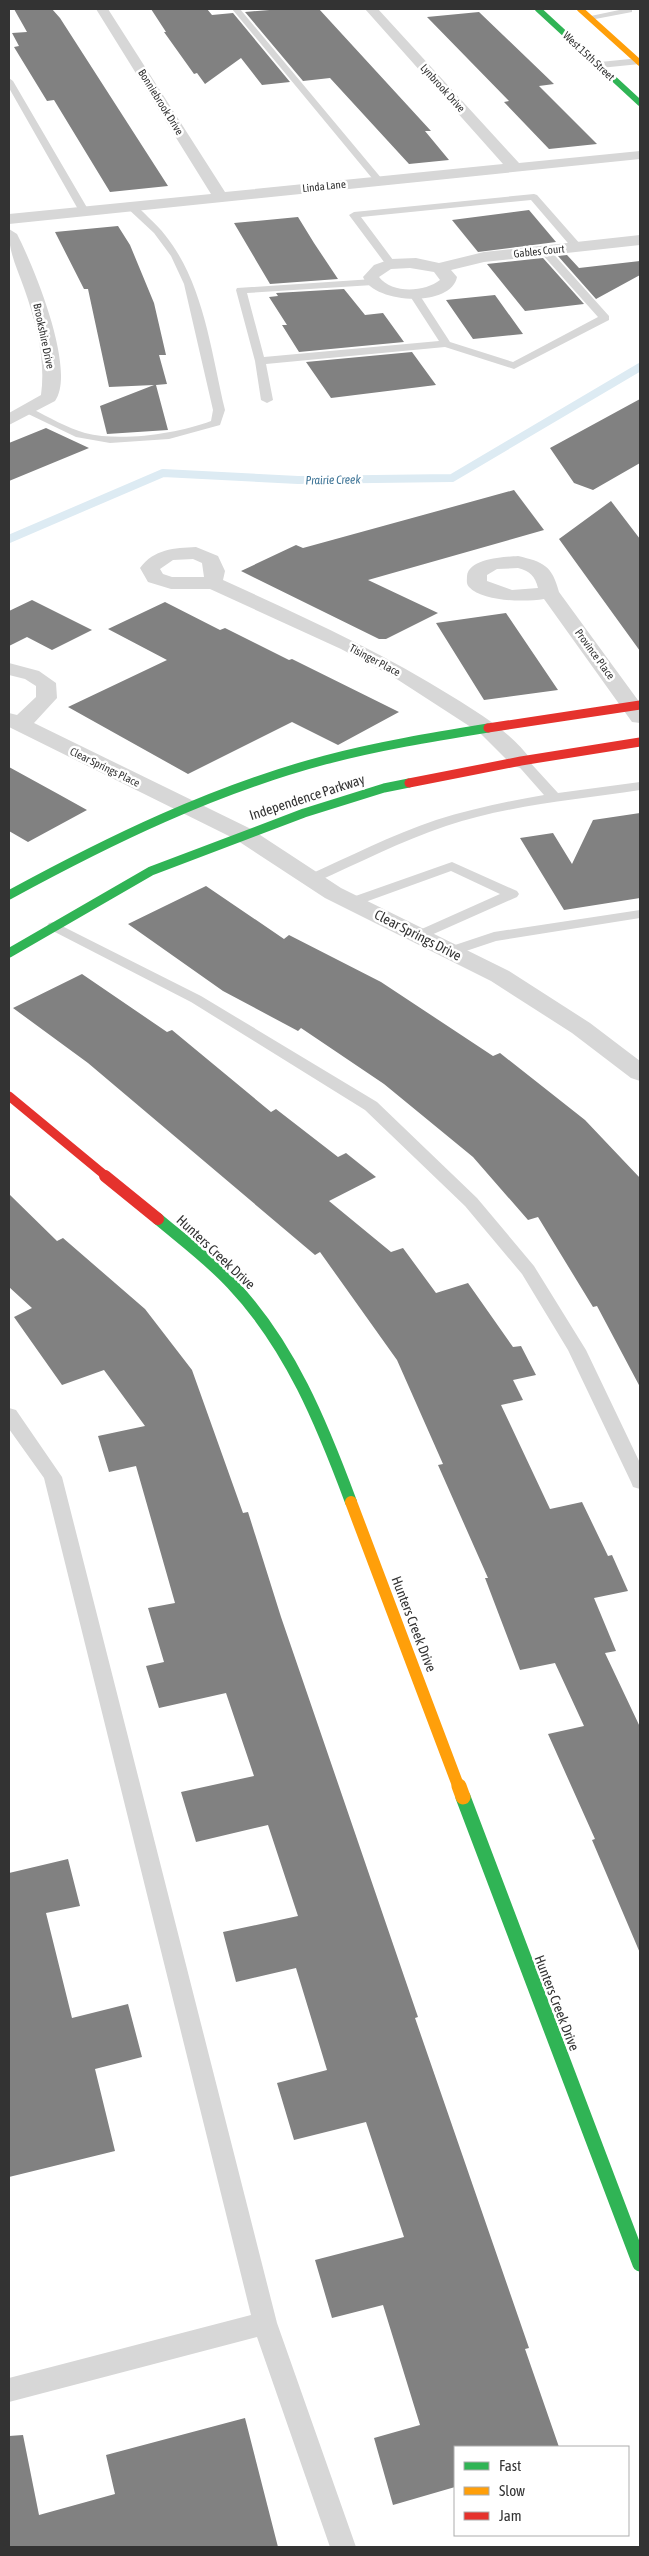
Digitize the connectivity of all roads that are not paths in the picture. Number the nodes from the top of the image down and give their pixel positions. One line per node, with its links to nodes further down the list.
1 (102, 9): 15 (street, Bonniebrook Drive)
2 (236, 9): 14 (lane)
3 (372, 9): 13 (street, Lynbrook Drive)
4 (538, 9): 9 (main road, West 15th Street)
5 (580, 9): 7 (main road)
6 (628, 9): 7 (lane)
7 (590, 17): 8 (main road)
8 (640, 62): 9 (lane)
9 (600, 65): 11 (main road, West 15th Street)
10 (9, 81): 17 (lane)
11 (640, 103)
12 (640, 155): 13 (street, Linda Lane)
13 (515, 168): 14 (street, Linda Lane)
14 (379, 181): 15 (street, Linda Lane)
15 (220, 196): 16 (street, Linda Lane)
16 (130, 206): 17 (street, Linda Lane); 30 (lane)
17 (84, 211): 18 (street, Linda Lane)
18 (9, 219)
19 (9, 234): 30 (street, Brookshire Drive)
20 (640, 240): 21 (street, Gables Court)
21 (577, 247): 22 (street, Gables Court); 23 (lane)
22 (545, 251): 24 (street, Gables Court); 27 (lane)
23 (391, 264): 24 (street, Gables Court); 25 (street)
24 (439, 268): 26 (street)
25 (373, 282): 26 (street); 28 (lane)
26 (413, 293): 27 (lane)
27 (446, 344): 28 (lane)
28 (260, 361): 29 (lane)
29 (267, 400)
30 (28, 411): 31 (street, Brookshire Drive)
31 (9, 420)
32 (214, 583): 37 (street, Tisinger Place)
33 (549, 592): 35 (street, Province Place)
34 (9, 669): 36 (street, Clear Springs Place)
35 (638, 709): 37 (main road, Independence Parkway)
36 (15, 723): 42 (street, Clear Springs Place)
37 (488, 728): 39 (street, Tisinger Place); 42 (main road, Independence Parkway)
38 (640, 742): 39 (main road, Independence Parkway)
39 (521, 761): 41 (lane); 43 (main road, Independence Parkway)
40 (640, 786): 41 (lane)
41 (555, 799): 44 (lane)
42 (189, 808): 43 (street, Clear Springs Drive); 45 (main road, Independence Parkway)
43 (243, 834): 44 (street, Clear Springs Drive); 48 (main road, Independence Parkway)
44 (311, 879): 46 (street, Clear Springs Drive)
45 (9, 895)
46 (352, 902): 49 (street, Clear Springs Drive); 49 (lane)
47 (640, 914): 50 (lane)
48 (54, 926): 51 (main road, Independence Parkway); 55 (lane)
49 (420, 935): 50 (street, Clear Springs Drive)
50 (451, 951): 52 (street, Clear Springs Drive)
51 (9, 954)
52 (640, 1073)
53 (9, 1096): 56 (main road, Hunters Creek Drive)
54 (9, 1415): 57 (lane)
55 (640, 1482)
56 (640, 2264)
57 (265, 2323): 58 (lane); 59 (lane)
58 (9, 2390)
59 (343, 2547)

